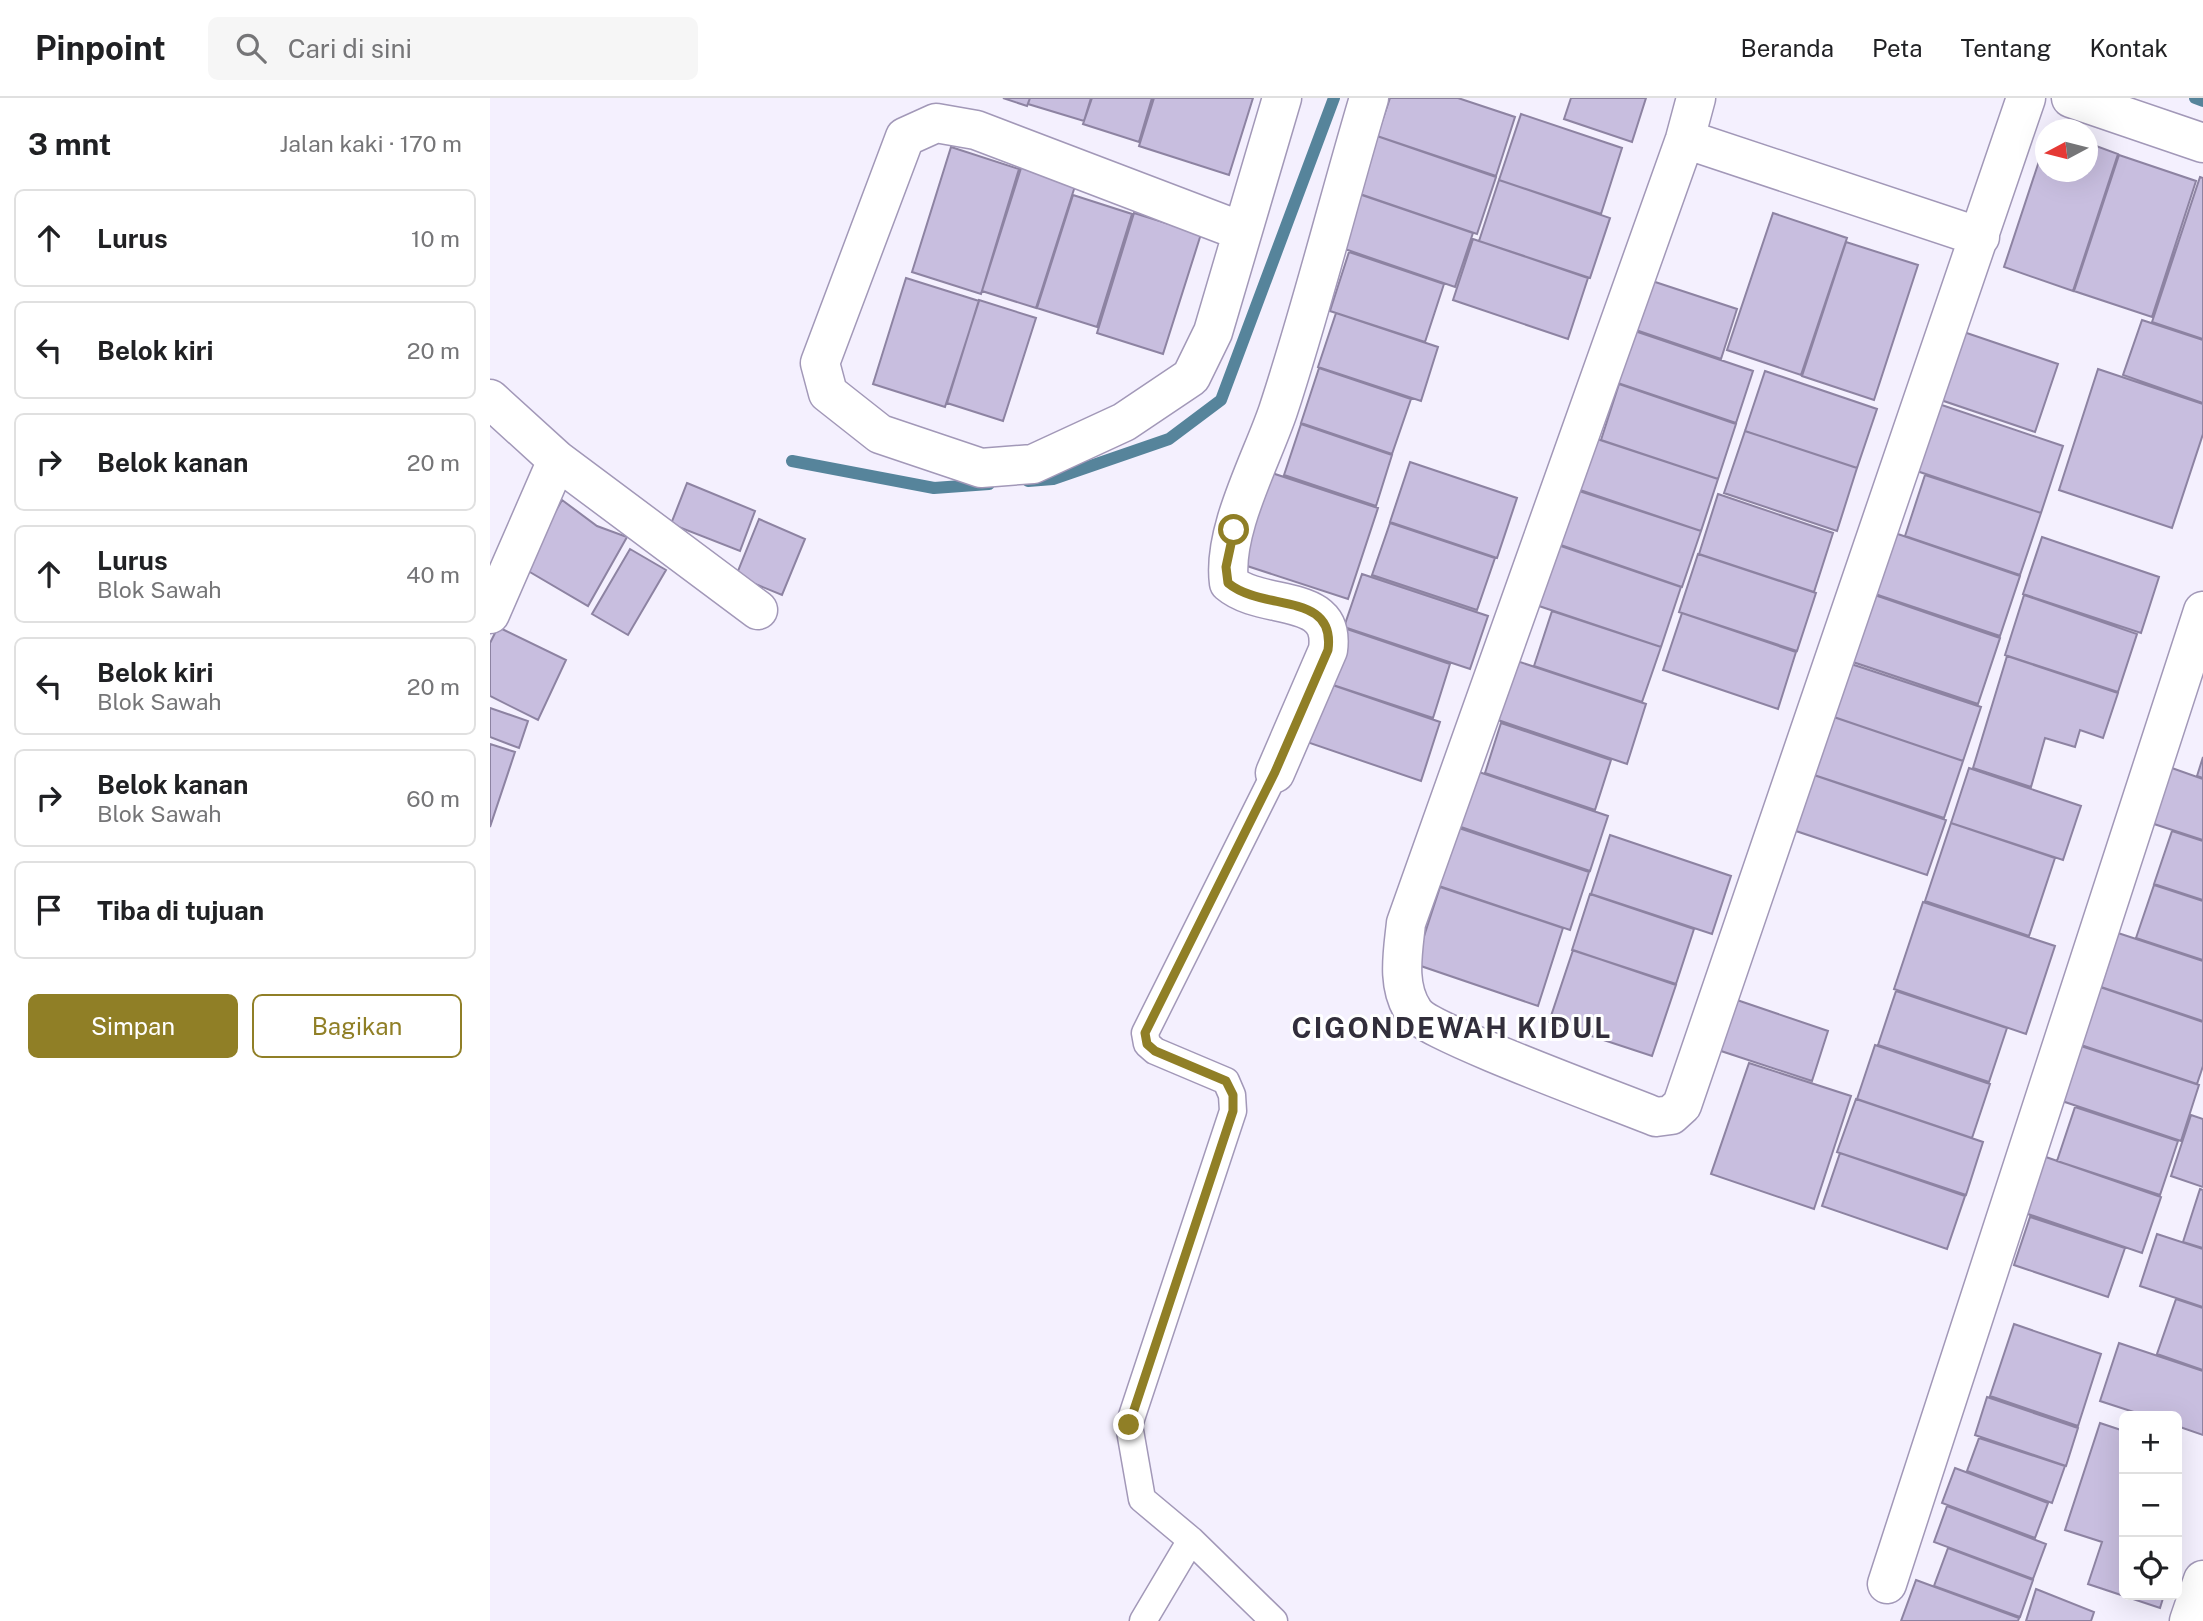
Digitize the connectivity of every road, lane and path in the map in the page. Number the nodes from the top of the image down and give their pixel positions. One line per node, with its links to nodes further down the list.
1 (1282, 98): 8 (street)
2 (1368, 98): 15 (street)
3 (1696, 98): 6 (street)
4 (2026, 98): 9 (street)
5 (2071, 98): 7 (street)
6 (1685, 139): 9 (street); 9 (street)
7 (2203, 143)
8 (1241, 231): 8 (street)
9 (1980, 237)
10 (490, 399): 11 (street)
11 (557, 460): 12 (street); 14 (street)
12 (758, 610)
13 (2203, 611): 18 (street)
14 (490, 614)
15 (1275, 772): 16 (lane)
16 (1191, 1540): 19 (lane); 20 (lane)
17 (2203, 1580): 21 (street)
18 (1887, 1584)
19 (1143, 1621)
20 (1274, 1621)
21 (2189, 1621)

